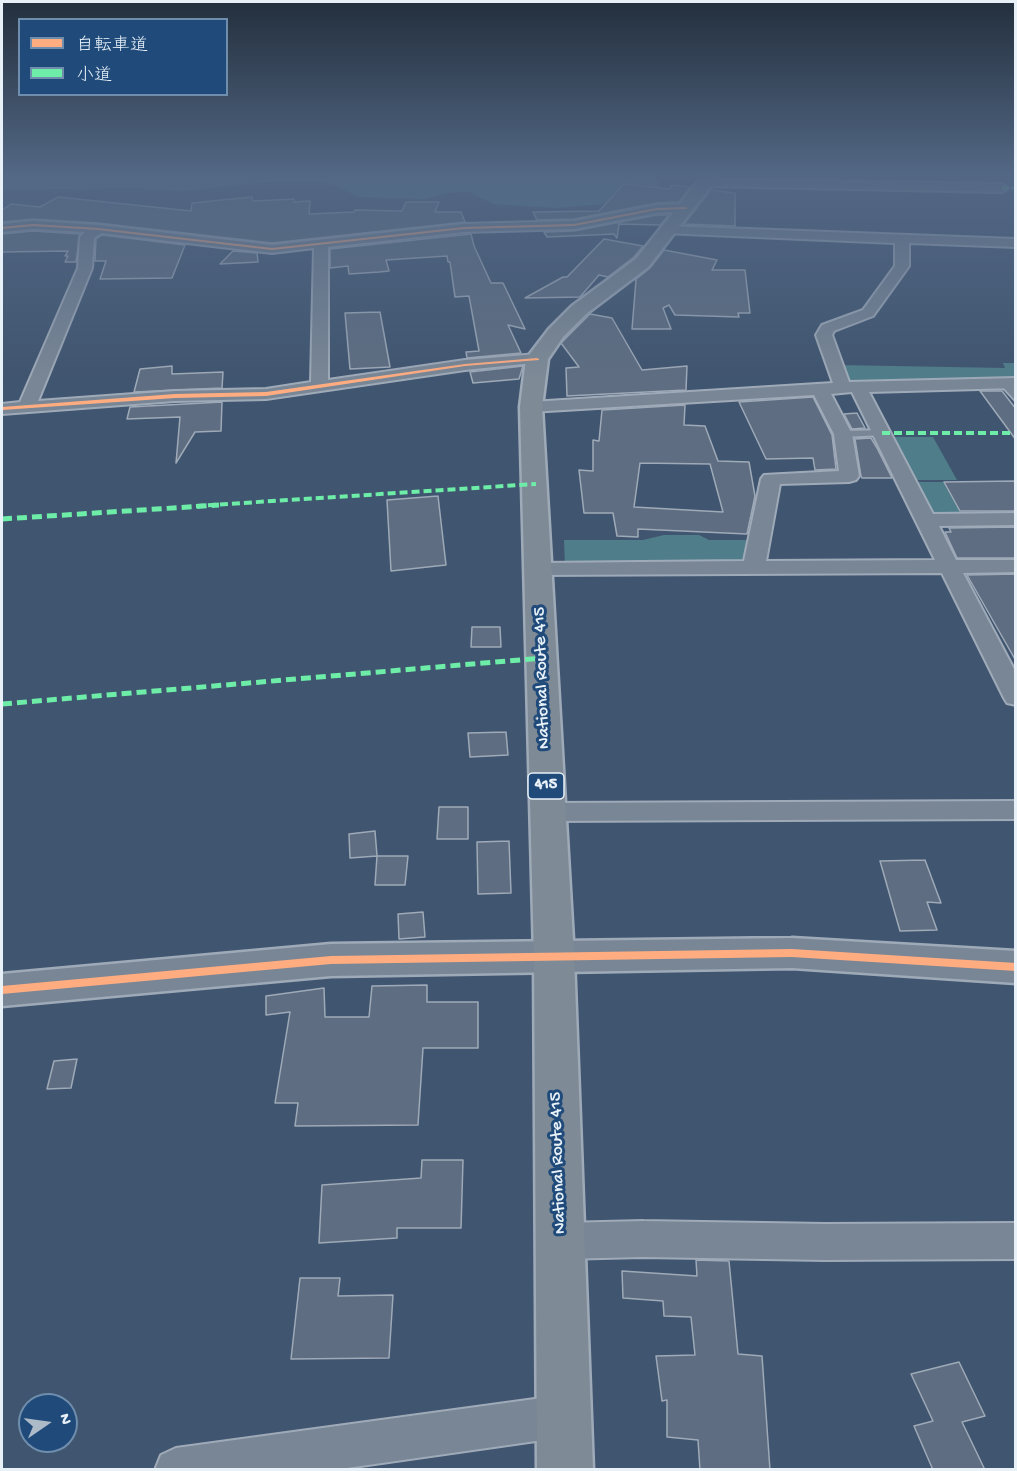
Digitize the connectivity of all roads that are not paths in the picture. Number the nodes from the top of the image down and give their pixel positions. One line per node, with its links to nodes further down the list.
1 (87, 243): 13 (street)
2 (217, 243): 6 (street)
3 (333, 243): 6 (street)
4 (658, 243): 7 (highway, National Route 415 / 415)
5 (902, 243): 10 (street)
6 (321, 244): 9 (street)
7 (537, 359): 9 (street); 14 (highway, National Route 415 / 415)
8 (1010, 383): 10 (street); 12 (lane)
9 (318, 387): 13 (street)
10 (850, 387): 11 (street); 16 (street)
11 (820, 389): 14 (street); 17 (street)
12 (1016, 398)
13 (27, 407): 15 (street)
14 (531, 407): 23 (highway, National Route 415 / 415)
15 (2, 409)
16 (882, 433): 17 (lane); 19 (street)
17 (843, 434): 22 (street)
18 (1016, 519): 19 (street)
19 (926, 520): 20 (street)
20 (950, 566): 21 (street); 22 (street); 24 (street)
21 (1016, 566)
22 (754, 567): 23 (street)
23 (539, 569): 26 (highway, National Route 415 / 415)
24 (1016, 698)
25 (1016, 810): 26 (street)
26 (547, 812): 27 (highway, National Route 415 / 415)
27 (554, 957): 28 (street); 29 (street); 30 (highway, National Route 415 / 415)
28 (1016, 967)
29 (2, 990)
30 (561, 1241): 31 (street); 32 (highway, National Route 415 / 415)
31 (1016, 1241)
32 (564, 1416): 33 (street); 34 (highway, National Route 415 / 415)
33 (176, 1470)
34 (565, 1470)

